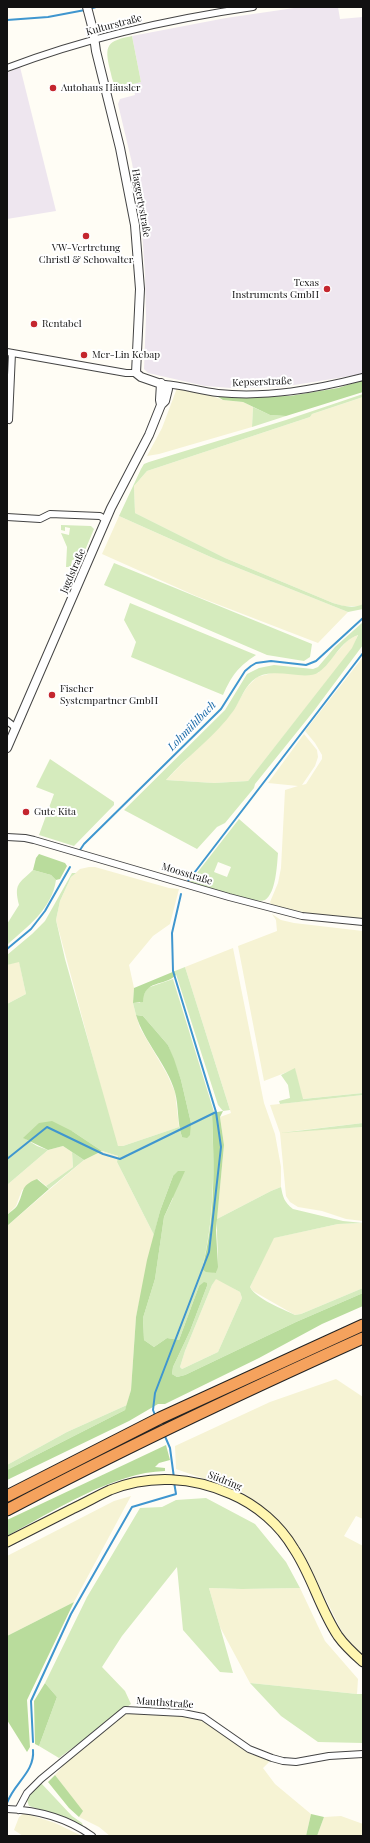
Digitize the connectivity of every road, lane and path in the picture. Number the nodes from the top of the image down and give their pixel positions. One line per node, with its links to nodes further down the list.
1 (87, 7): 3 (street, Haggertystraße)
2 (253, 7): 3 (street, Kulturstraße)
3 (94, 40): 4 (street, Kulturstraße); 6 (street, Haggertystraße)
4 (7, 68)
5 (9, 353): 6 (street); 9 (street)
6 (136, 372): 8 (street)
7 (363, 377): 8 (street, Kepserstraße)
8 (161, 383): 11 (street, Jagdstraße)
9 (7, 420)
10 (7, 517): 11 (street)
11 (106, 520): 13 (street, Jagdstraße)
12 (7, 721): 13 (street)
13 (16, 728): 14 (street, Jagdstraße)
14 (7, 748)
15 (7, 837): 16 (street, Moosstraße)
16 (363, 922)
17 (363, 1325): 19 (highway)
18 (363, 1338): 20 (highway)
19 (7, 1496)
20 (7, 1510)
21 (7, 1542): 22 (main road, Südring)
22 (363, 1662)
23 (363, 1754): 25 (street, Mauthstraße)
24 (8, 1809): 25 (street)
25 (18, 1810): 26 (street)
26 (92, 1836)

